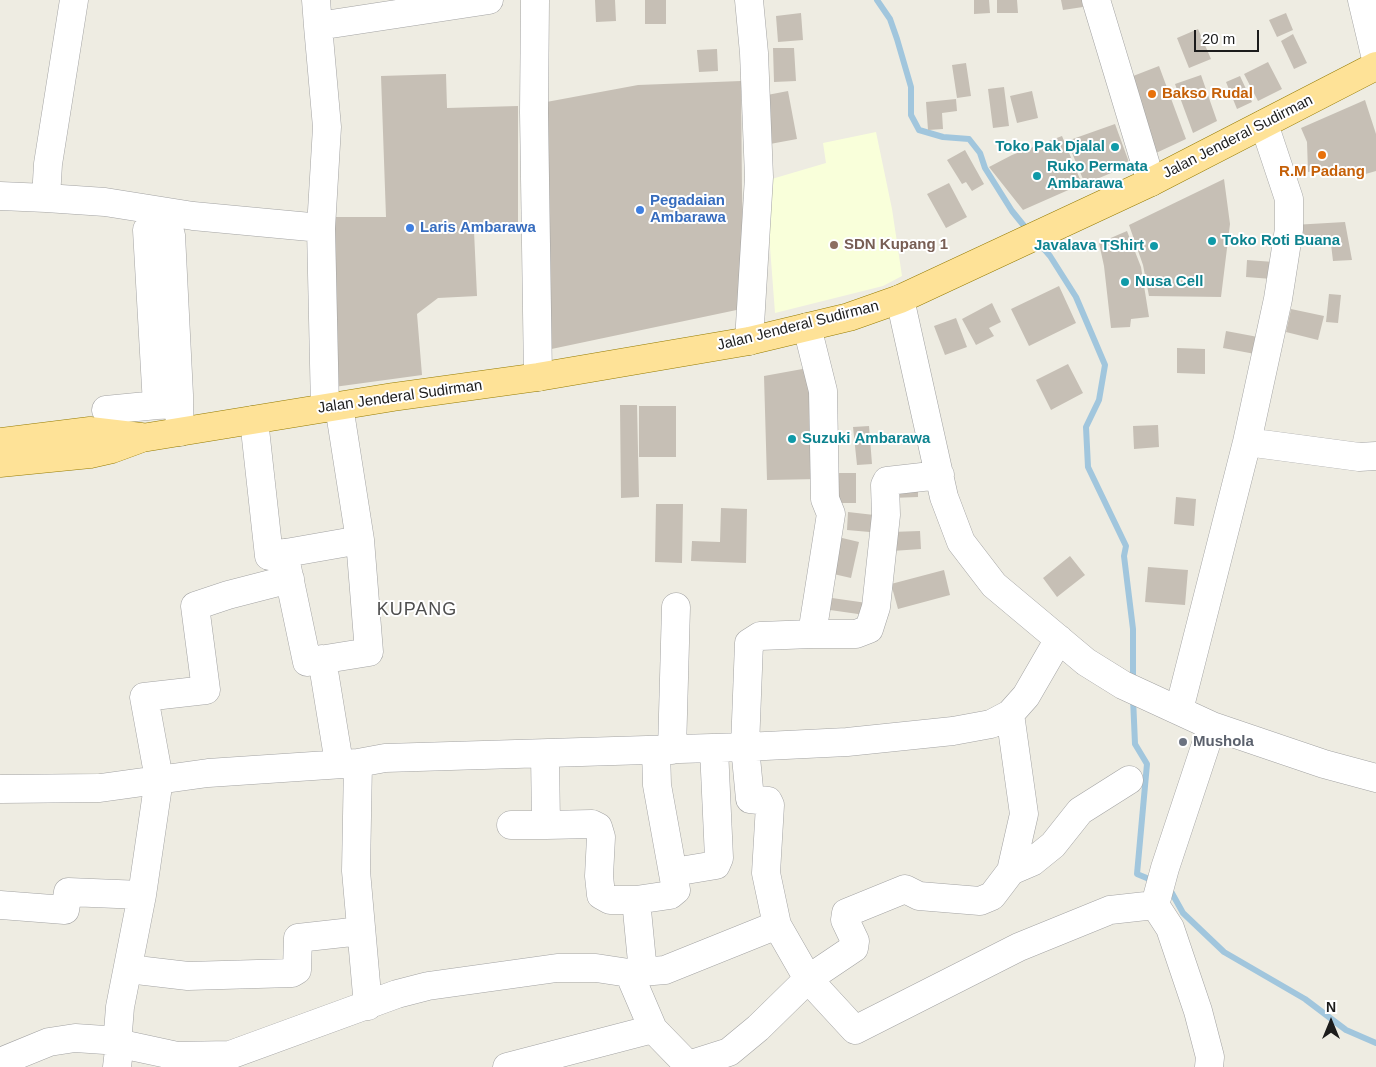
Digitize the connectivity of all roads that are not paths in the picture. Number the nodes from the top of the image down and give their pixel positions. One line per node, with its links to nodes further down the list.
1 (74, 0): 13 (street)
2 (489, 0): 7 (street)
3 (535, 0): 18 (street)
4 (749, 0): 17 (street)
5 (1096, 0): 11 (street)
6 (1362, 0): 8 (street)
7 (317, 13): 14 (street)
8 (1376, 59)
9 (1376, 66): 10 (main road, Jalan Jenderal Sudirman)
10 (1264, 124): 11 (main road, Jalan Jenderal Sudirman); 26 (street)
11 (1151, 182): 15 (main road, Jalan Jenderal Sudirman)
12 (0, 196): 13 (street)
13 (46, 198): 14 (street)
14 (321, 228): 20 (street)
15 (900, 299): 16 (main road, Jalan Jenderal Sudirman); 29 (street)
16 (807, 327): 17 (main road, Jalan Jenderal Sudirman); 34 (street)
17 (749, 341): 18 (main road, Jalan Jenderal Sudirman)
18 (538, 377): 20 (main road, Jalan Jenderal Sudirman)
19 (168, 404): 19 (street); 21 (street); 23 (street)
20 (332, 407): 22 (main road, Jalan Jenderal Sudirman); 30 (street)
21 (106, 410)
22 (254, 420): 23 (main road, Jalan Jenderal Sudirman); 31 (street)
23 (180, 432): 24 (main road, Jalan Jenderal Sudirman)
24 (142, 438): 25 (main road, Jalan Jenderal Sudirman); 28 (main road, Jalan Jenderal Sudirman)
25 (0, 442)
26 (1247, 442): 27 (street); 37 (street)
27 (1376, 456)
28 (0, 463)
29 (940, 475): 34 (street); 35 (street)
30 (360, 540): 31 (street); 36 (street)
31 (284, 553): 32 (street)
32 (290, 579): 36 (street); 46 (street)
33 (676, 607): 42 (street)
34 (812, 634): 40 (street)
35 (1059, 639): 37 (street); 38 (street)
36 (322, 659): 44 (street)
37 (1179, 710): 39 (street)
38 (1010, 714): 40 (street); 51 (street)
39 (1212, 726): 45 (street); 53 (street)
40 (745, 747): 41 (street); 57 (street)
41 (714, 749): 42 (street); 52 (street)
42 (664, 750): 43 (street); 52 (street)
43 (545, 754): 44 (street); 50 (street)
44 (349, 762): 46 (street); 58 (street)
45 (1376, 778)
46 (159, 779): 48 (street); 54 (street)
47 (1129, 780): 51 (street)
48 (0, 789)
49 (511, 825): 50 (street)
50 (546, 825): 55 (street)
51 (1011, 871): 61 (street)
52 (674, 872): 55 (street)
53 (1160, 889): 61 (street); 70 (street)
54 (142, 895): 56 (street); 59 (street)
55 (636, 900): 60 (street)
56 (0, 905)
57 (777, 925): 60 (street); 61 (street)
58 (361, 931): 59 (street); 62 (street)
59 (128, 969): 65 (street)
60 (636, 972): 62 (street); 63 (street)
61 (808, 979): 68 (street)
62 (368, 1006): 64 (street)
63 (653, 1028): 68 (street); 69 (street)
64 (296, 1032): 65 (street); 66 (street)
65 (121, 1051): 66 (street); 67 (street)
66 (230, 1061)
67 (0, 1062)
68 (689, 1066)
69 (507, 1067)
70 (1209, 1067)

